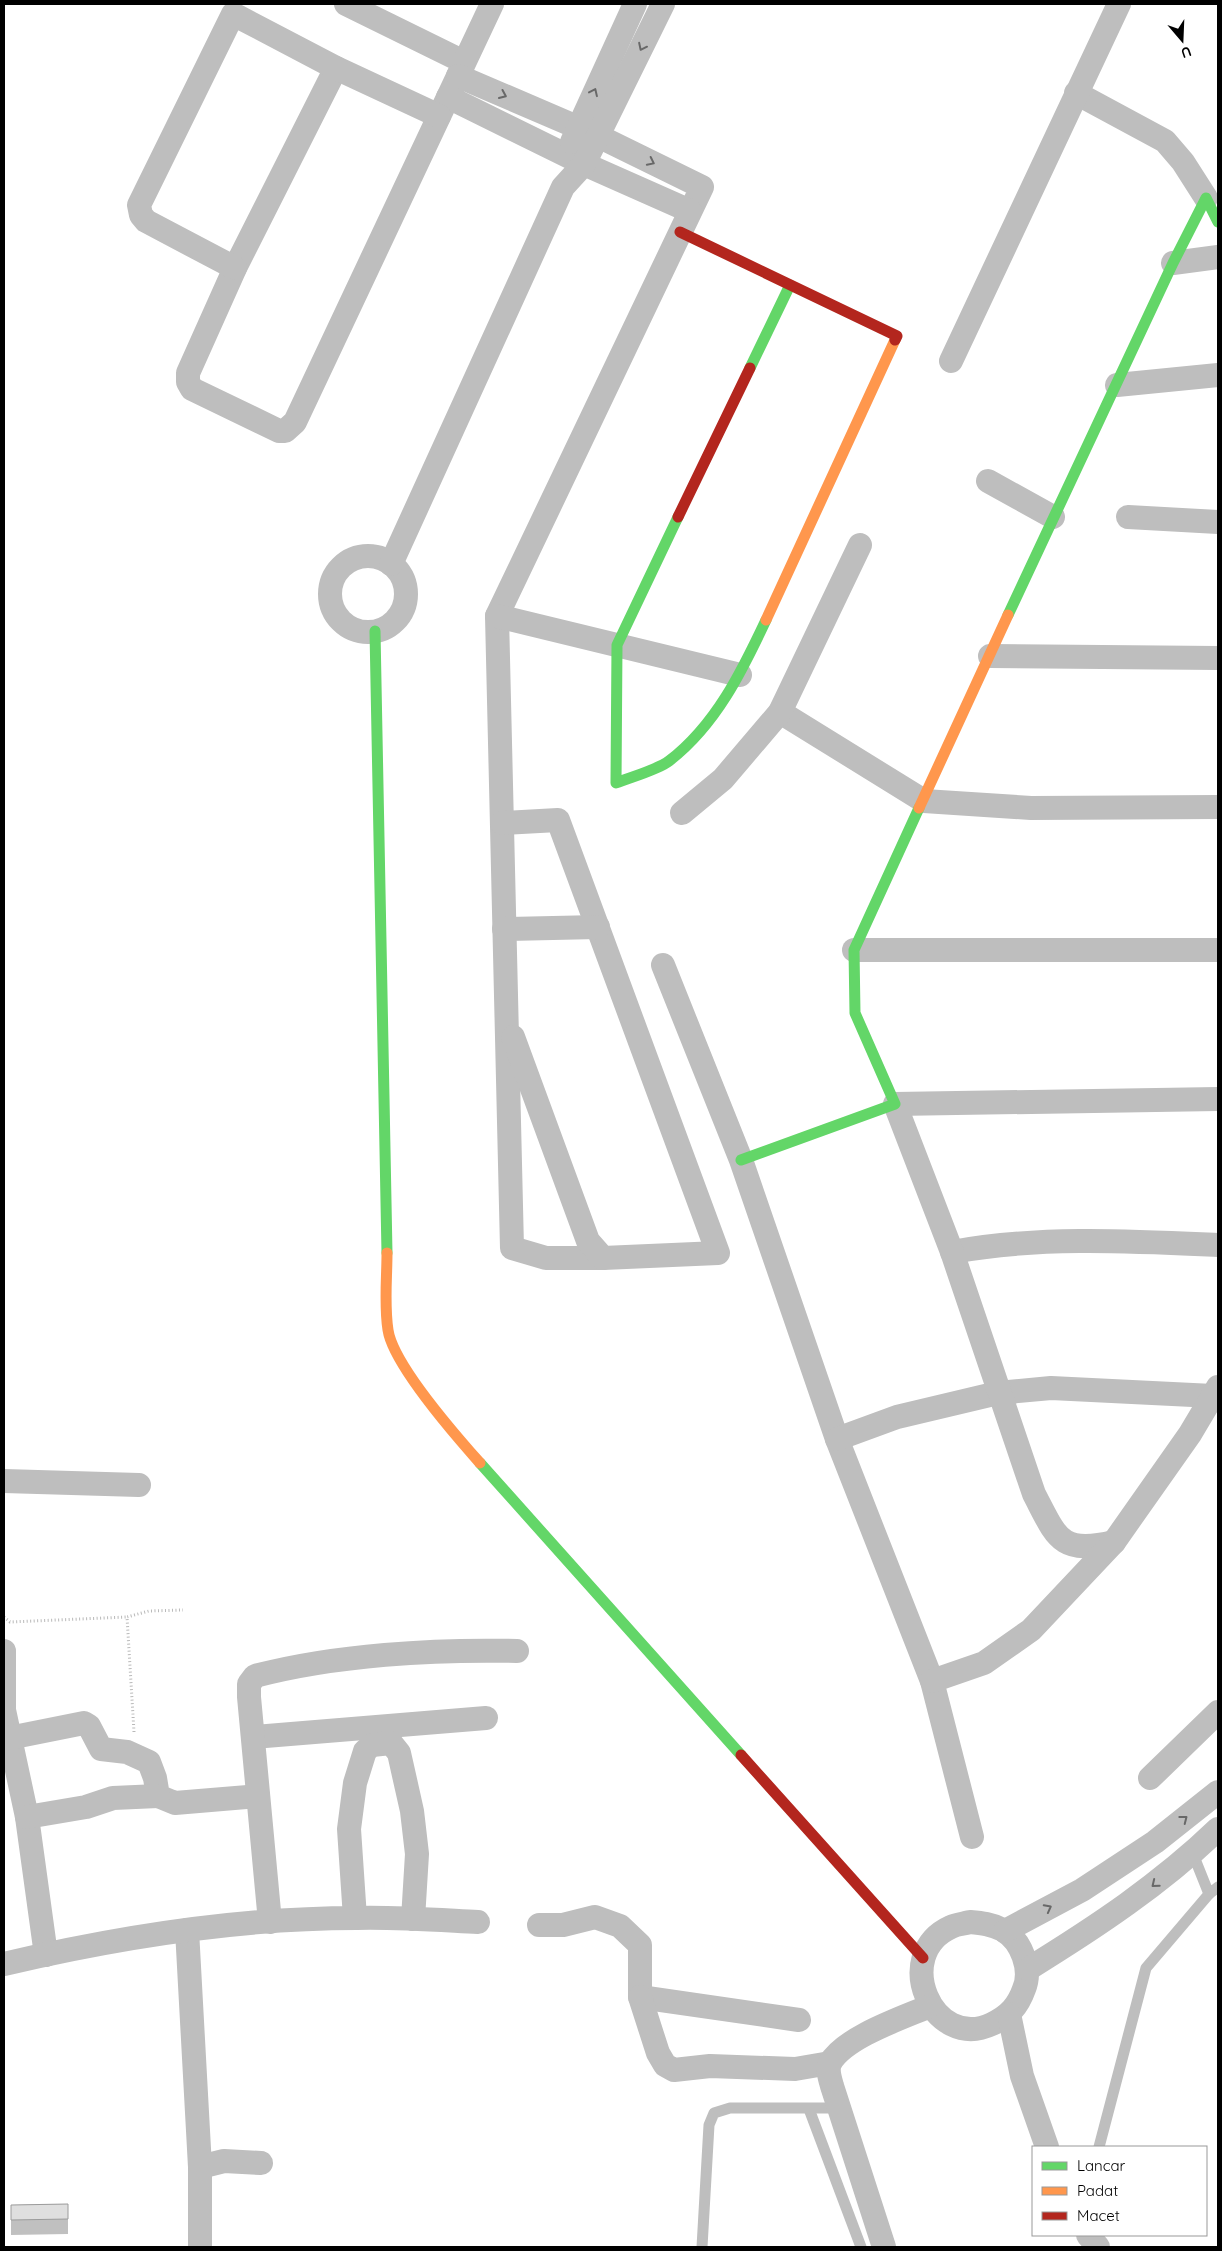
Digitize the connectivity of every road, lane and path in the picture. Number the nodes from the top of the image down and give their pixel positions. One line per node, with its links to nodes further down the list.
1 (492, 4): 8 (street)
2 (635, 4): 11 (street, one-way to 2)
3 (663, 4): 11 (street, one-way to 11)
4 (1119, 4): 9 (street)
5 (358, 6): 8 (street)
6 (236, 9): 7 (street); 19 (street)
7 (336, 68): 10 (street); 19 (street)
8 (461, 69): 10 (street); 11 (street, one-way to 11)
9 (1076, 93): 13 (street); 21 (street)
10 (443, 106): 12 (street); 19 (street)
11 (587, 132): 12 (street); 14 (street, one-way to 14)
12 (575, 160): 14 (street); 29 (street)
13 (1206, 198): 15 (street); 18 (street)
14 (690, 211): 16 (street)
15 (1218, 222)
16 (680, 232): 20 (street); 30 (street)
17 (1218, 257): 18 (street)
18 (1173, 263): 23 (street)
19 (235, 268)
20 (790, 285): 32 (street); 35 (street)
21 (951, 361)
22 (1218, 375): 23 (street)
23 (1116, 386): 26 (street)
24 (988, 481): 26 (street)
25 (1128, 516): 27 (street)
26 (1053, 517): 33 (street)
27 (1218, 522)
28 (860, 545): 36 (street)
29 (391, 564): 31 (street); 31 (street)
30 (497, 616): 32 (street); 40 (street)
31 (375, 631): 89 (street)
32 (616, 645): 35 (street); 35 (street)
33 (990, 656): 34 (street); 37 (street)
34 (1218, 658)
35 (740, 675)
36 (780, 712): 37 (street); 39 (street)
37 (924, 801): 38 (street); 43 (street)
38 (1218, 807)
39 (682, 813)
40 (502, 823): 41 (street); 42 (street)
41 (598, 927): 42 (street); 52 (street)
42 (504, 929): 46 (street)
43 (854, 950): 44 (street); 48 (street)
44 (1218, 950)
45 (663, 965): 49 (street)
46 (506, 1019): 52 (street); 52 (street)
47 (1218, 1099): 48 (street)
48 (894, 1104): 49 (street); 51 (street)
49 (741, 1160): 55 (street)
50 (1218, 1245): 51 (street)
51 (952, 1252): 54 (street)
52 (603, 1258)
53 (1216, 1391): 54 (street); 59 (street)
54 (998, 1392): 55 (street); 58 (street)
55 (837, 1439): 66 (street)
56 (4, 1481): 57 (street)
57 (139, 1485)
58 (1061, 1539): 59 (street); 60 (street)
59 (1114, 1542): 60 (street)
60 (1071, 1587): 66 (street)
61 (183, 1610): 62 (path)
62 (128, 1616): 63 (path); 71 (path)
63 (4, 1617)
64 (4, 1651): 70 (street)
65 (517, 1651): 69 (street)
66 (932, 1680): 78 (street)
67 (1218, 1712): 72 (street)
68 (486, 1718): 69 (street)
69 (253, 1737): 75 (street)
70 (7, 1739): 71 (street); 76 (street)
71 (136, 1755): 74 (street)
72 (1150, 1778)
73 (1218, 1792): 87 (street, one-way to 73)
74 (158, 1796): 75 (street); 76 (street)
75 (258, 1796): 83 (street)
76 (27, 1817): 88 (street)
77 (1218, 1829): 79 (street)
78 (972, 1838)
79 (1193, 1854): 80 (lane); 91 (street, one-way to 91)
80 (1214, 1890): 102 (lane)
81 (355, 1918): 82 (street); 82 (street); 83 (street)
82 (413, 1920): 84 (street)
83 (270, 1922): 86 (street)
84 (478, 1922)
85 (539, 1925): 92 (street)
86 (187, 1930): 88 (street); 104 (street)
87 (1005, 1931): 89 (street); 91 (street)
88 (46, 1955): 90 (street)
89 (923, 1958): 93 (street)
90 (4, 1964)
91 (1028, 1969): 94 (street)
92 (640, 1997): 95 (street); 97 (street)
93 (930, 2006): 96 (street); 97 (street)
94 (1009, 2014): 96 (street); 98 (street)
95 (799, 2020)
96 (986, 2027): 98 (street)
97 (830, 2064): 99 (street)
98 (1022, 2076): 101 (street)
99 (839, 2108): 100 (lane); 109 (street)
100 (809, 2109): 107 (lane); 108 (lane)
101 (1047, 2146)
102 (1099, 2146)
103 (261, 2163): 104 (street)
104 (200, 2167): 106 (street)
105 (1089, 2236): 110 (street)
106 (200, 2247)
107 (702, 2247)
108 (861, 2247)
109 (884, 2247)
110 (1098, 2247)

